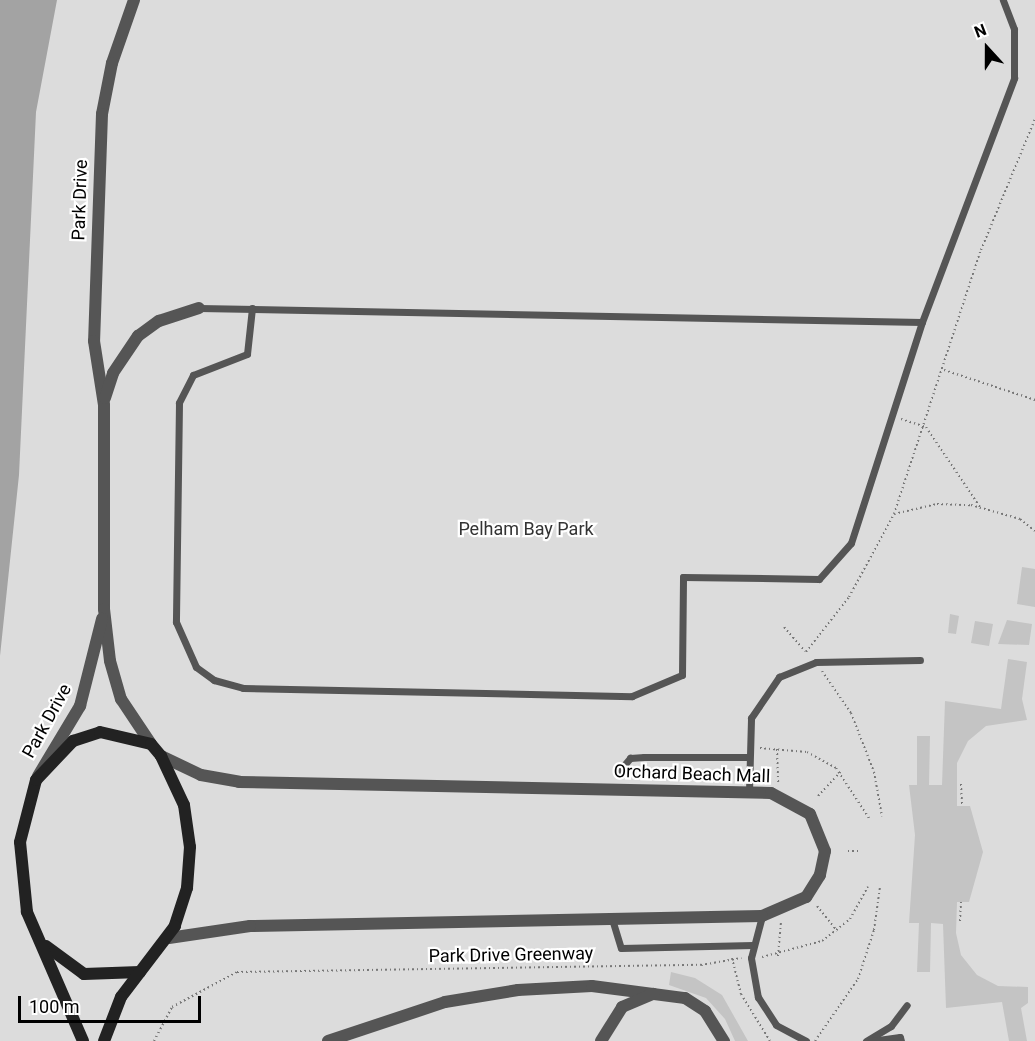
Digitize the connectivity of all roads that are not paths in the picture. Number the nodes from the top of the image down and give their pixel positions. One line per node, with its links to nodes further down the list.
1 (134, 0): 6 (street, Park Drive)
2 (1003, 0): 5 (lane)
3 (199, 308): 4 (lane); 6 (street, Park Drive)
4 (252, 308): 5 (lane); 5 (lane)
5 (922, 322)
6 (104, 405): 7 (street, Park Drive)
7 (104, 609): 9 (street, Park Drive); 13 (street, Park Drive)
8 (920, 660): 11 (lane)
9 (151, 744): 10 (street, Park Drive); 13 (street, Park Drive)
10 (161, 756): 14 (street, Orchard Beach Mall); 18 (street, Park Drive)
11 (749, 757): 12 (lane); 14 (lane)
12 (620, 770)
13 (36, 780): 17 (street, Park Drive)
14 (749, 791): 15 (street, Orchard Beach Mall)
15 (762, 916): 16 (street, Orchard Beach Mall); 19 (lane)
16 (612, 920): 18 (street, Orchard Beach Mall); 19 (lane)
17 (39, 939): 20 (street); 23 (street, Park Drive)
18 (169, 939): 20 (street, Park Drive)
19 (753, 945): 28 (lane)
20 (140, 972): 24 (street, Park Drive)
21 (663, 993): 25 (street); 26 (street); 27 (street)
22 (907, 1005): 29 (lane)
23 (83, 1041)
24 (104, 1041)
25 (328, 1041)
26 (600, 1041)
27 (724, 1041)
28 (806, 1041)
29 (866, 1041)
30 (871, 1041): 31 (lane)
31 (901, 1041)

